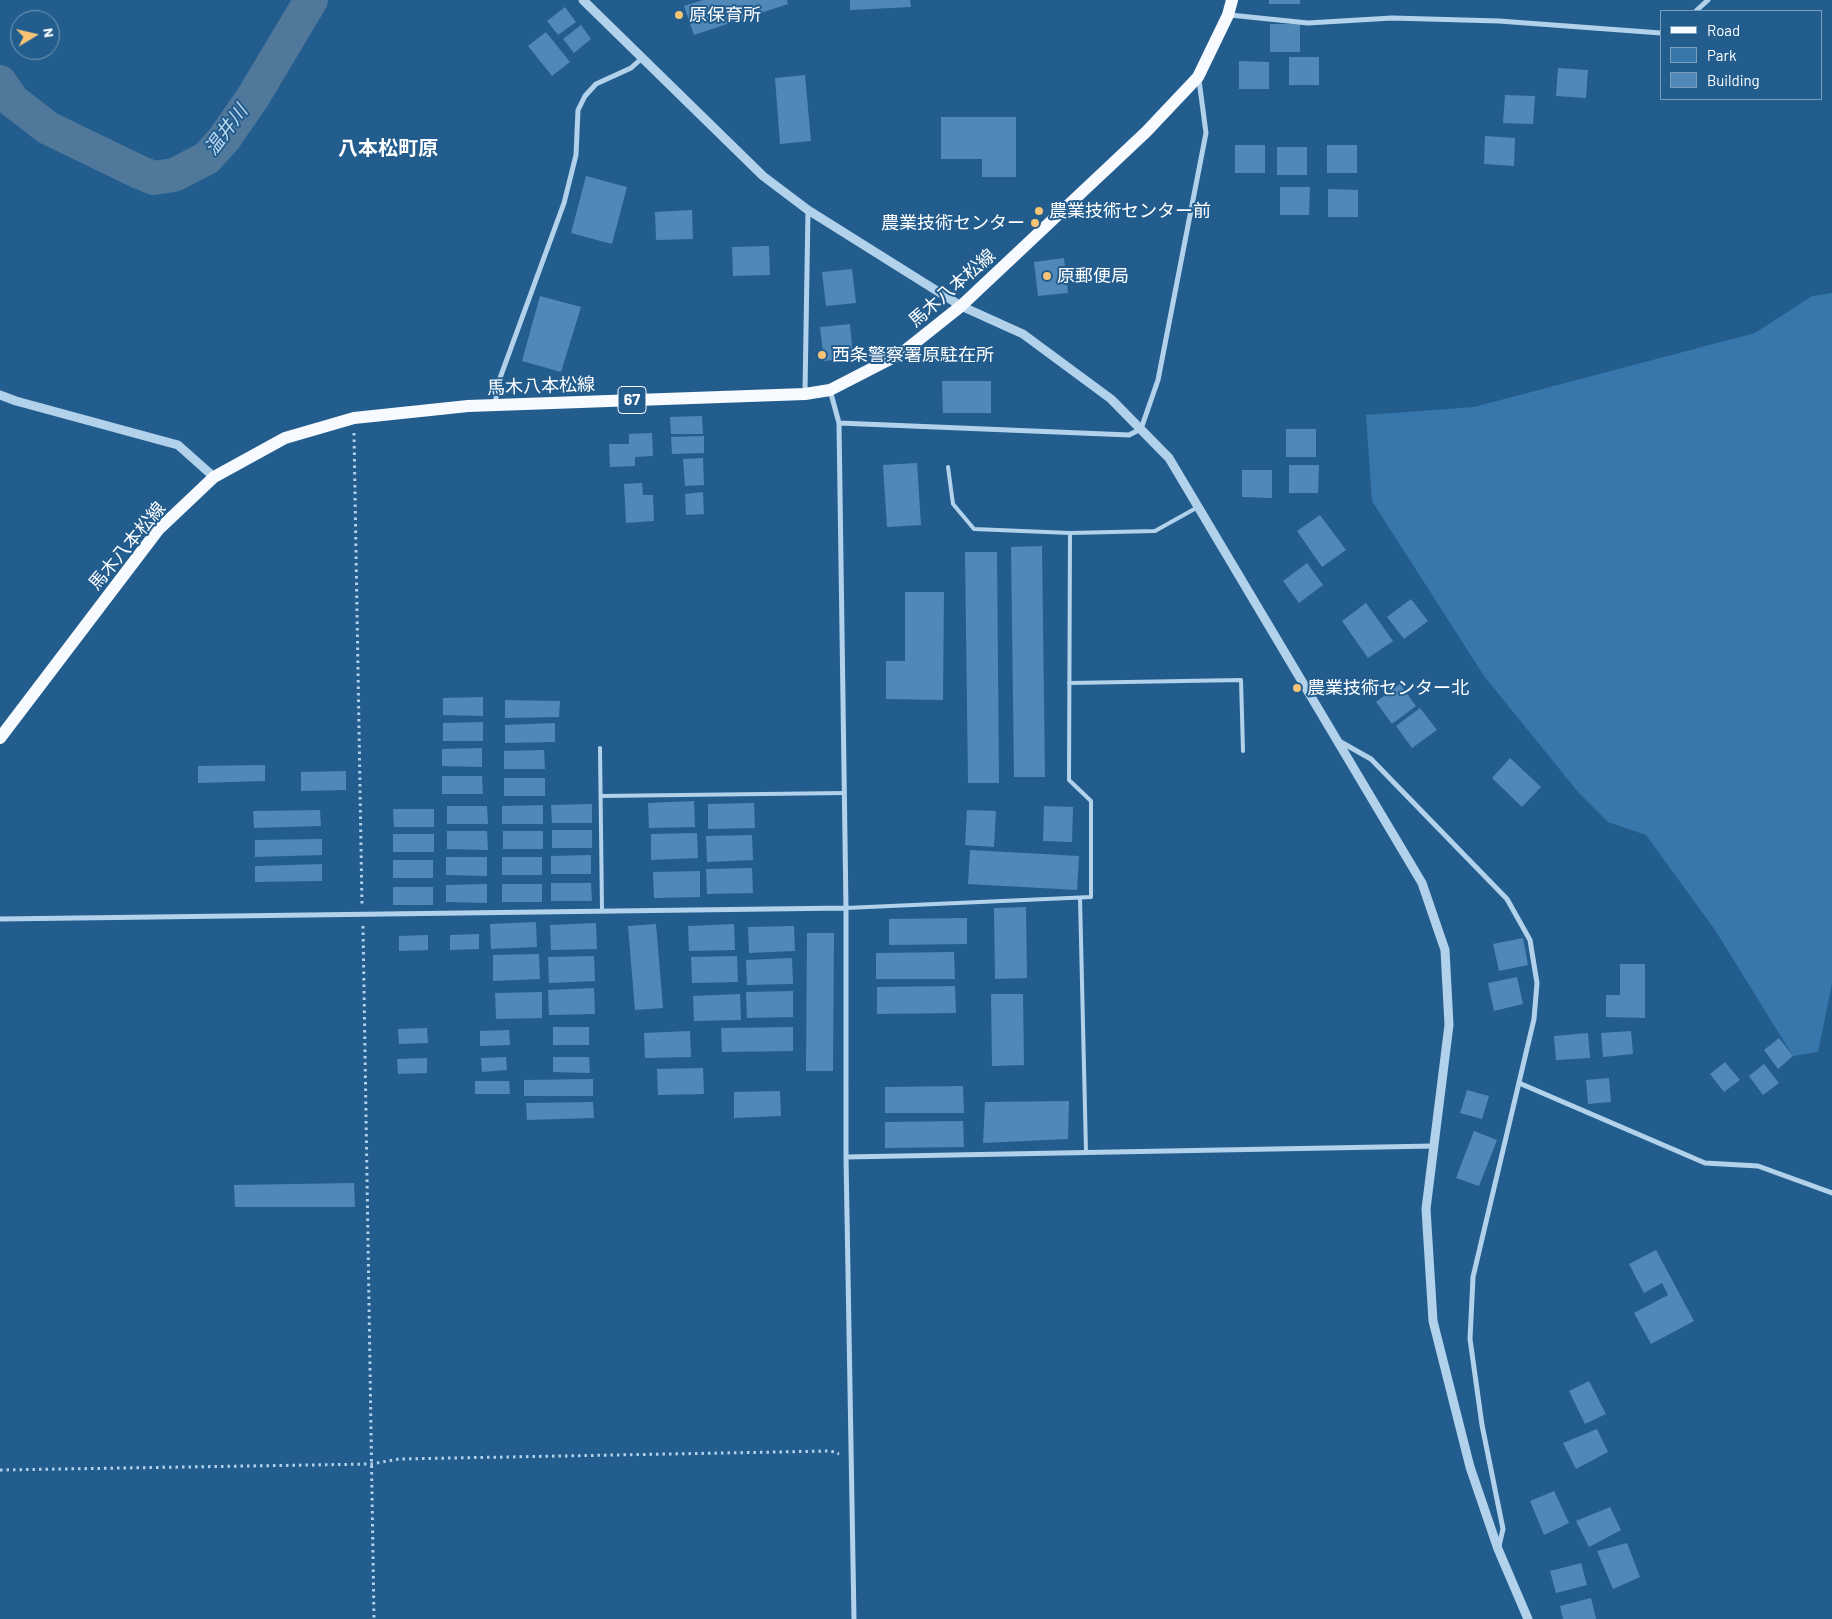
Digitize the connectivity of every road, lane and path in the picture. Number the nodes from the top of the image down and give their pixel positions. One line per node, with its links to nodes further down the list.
1 (583, 0): 7 (street)
2 (1232, 0): 5 (main road, 馬木八本松線 / 67)
3 (1708, 0): 4 (street)
4 (1697, 10)
5 (1228, 15): 6 (street); 8 (main road, 馬木八本松線 / 67)
6 (1660, 32)
7 (641, 59): 9 (street); 14 (street)
8 (1198, 77): 10 (main road, 馬木八本松線 / 67); 17 (street)
9 (808, 210): 10 (street); 12 (street)
10 (961, 306): 11 (main road, 馬木八本松線 / 67); 17 (street)
11 (830, 390): 12 (main road, 馬木八本松線 / 67); 16 (street)
12 (805, 394): 14 (main road, 馬木八本松線 / 67)
13 (0, 395): 19 (street)
14 (496, 405): 15 (main road, 馬木八本松線 / 67)
15 (354, 418): 19 (main road, 馬木八本松線 / 67); 32 (path)
16 (839, 423): 17 (street); 27 (street)
17 (1141, 429): 20 (street)
18 (948, 467): 21 (lane)
19 (214, 477): 23 (main road, 馬木八本松線 / 67)
20 (1198, 506): 21 (lane); 24 (street)
21 (1070, 533): 22 (lane)
22 (1069, 683): 26 (lane); 29 (lane)
23 (0, 738)
24 (1336, 739): 34 (street); 35 (street)
25 (600, 748): 28 (lane)
26 (1243, 751)
27 (844, 793): 28 (lane); 30 (street)
28 (601, 796): 31 (lane)
29 (1080, 898): 30 (lane); 36 (lane)
30 (846, 908): 31 (street); 37 (street)
31 (602, 910): 32 (street)
32 (363, 915): 33 (street); 40 (path)
33 (0, 919)
34 (1519, 1083): 38 (street); 42 (street)
35 (1434, 1146): 36 (street); 42 (street)
36 (1086, 1152): 37 (street)
37 (846, 1157): 39 (street)
38 (1832, 1193)
39 (851, 1458): 40 (path); 44 (street)
40 (371, 1464): 41 (path); 43 (path)
41 (0, 1470)
42 (1498, 1549): 45 (street)
43 (374, 1619)
44 (854, 1619)
45 (1528, 1619)

